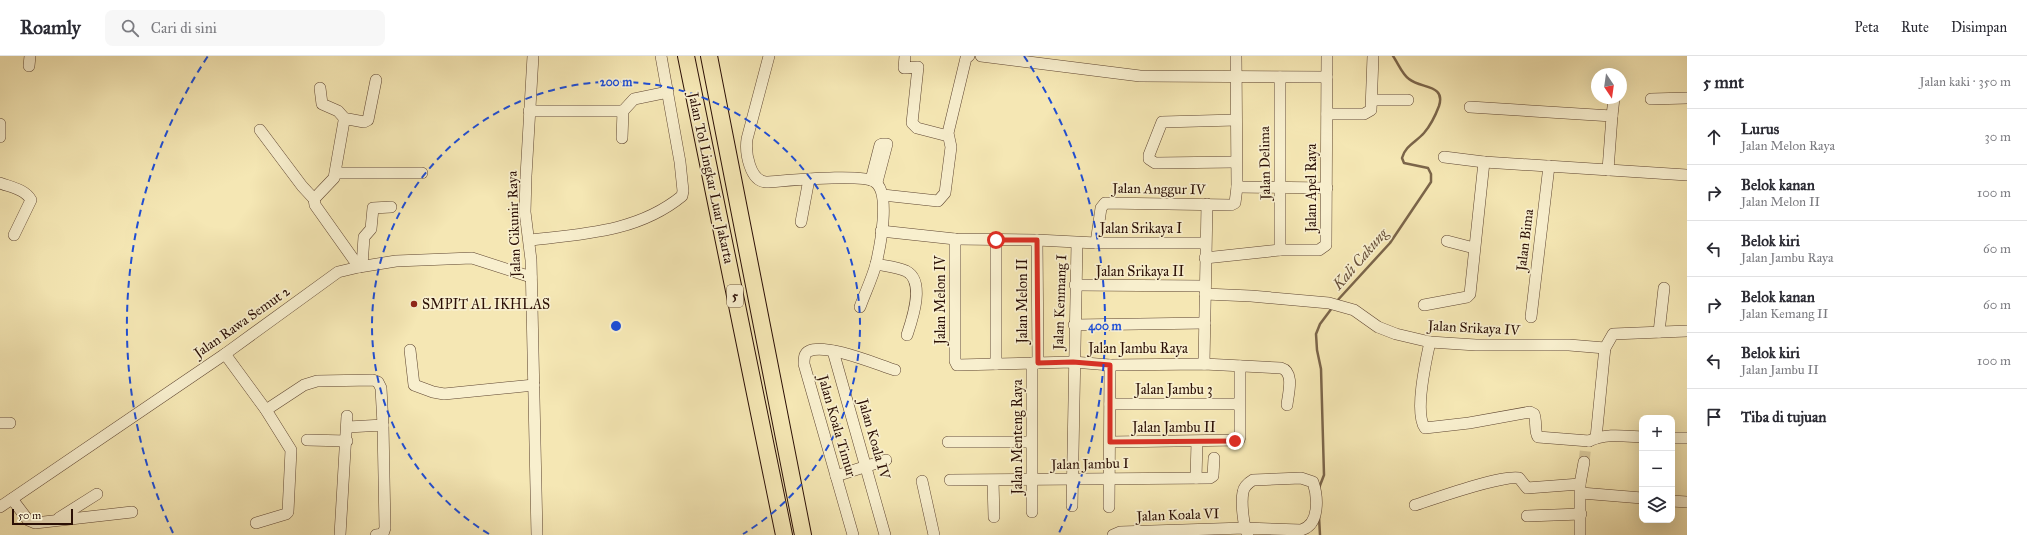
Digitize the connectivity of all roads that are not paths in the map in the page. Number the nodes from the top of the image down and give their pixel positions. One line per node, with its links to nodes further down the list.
1 (533, 56): 24 (street, Jalan Cikunir Raya)
2 (661, 56): 17 (street)
3 (686, 56): 142 (highway, Jalan Tol Lingkar Luar Jakarta / 5)
4 (710, 56): 143 (highway, Jalan Tol Lingkar Luar Jakarta / 5)
5 (769, 56): 43 (street)
6 (905, 56): 32 (street)
7 (969, 56): 32 (street)
8 (981, 56): 12 (street)
9 (1236, 56): 12 (street)
10 (1327, 56): 14 (street, Jalan Apel Raya)
11 (1373, 56): 20 (street)
12 (1236, 76): 13 (street); 29 (street)
13 (1280, 77): 14 (street); 46 (street, Jalan Delima)
14 (1327, 77): 26 (street, Jalan Apel Raya)
15 (376, 80): 28 (street)
16 (320, 88): 28 (street)
17 (668, 92): 25 (street); 56 (street)
18 (1687, 98): 19 (street)
19 (1650, 99)
20 (1373, 100): 21 (street); 26 (street)
21 (1408, 100)
22 (1613, 104): 27 (street)
23 (1470, 107): 27 (street)
24 (529, 111): 25 (street); 56 (street, Jalan Cikunir Raya)
25 (623, 111): 34 (street)
26 (1327, 114): 47 (street, Jalan Apel Raya)
27 (1612, 116): 39 (street)
28 (346, 120): 40 (street)
29 (1236, 120): 36 (street); 36 (street)
30 (0, 124): 33 (street)
31 (260, 130): 49 (street)
32 (948, 136): 48 (street)
33 (0, 137)
34 (622, 138)
35 (1444, 157): 37 (street)
36 (1236, 162): 45 (street)
37 (1484, 162): 38 (street); 63 (street)
38 (1549, 166): 39 (street); 74 (street, Jalan Bima)
39 (1608, 170): 42 (street)
40 (336, 173): 41 (street); 49 (street)
41 (422, 174)
42 (1687, 176)
43 (809, 179): 48 (street); 52 (street)
44 (0, 183): 54 (street)
45 (1237, 187): 46 (street); 50 (street, Jalan Anggur IV)
46 (1281, 188): 47 (street); 64 (street, Jalan Delima)
47 (1327, 188): 64 (street, Jalan Apel Raya)
48 (883, 195): 53 (street)
49 (314, 199): 67 (street)
50 (1207, 204): 61 (street, Jalan Anggur IV); 62 (street)
51 (391, 207): 67 (street)
52 (801, 222)
53 (881, 231): 55 (street, Jalan Srikaya I); 66 (street)
54 (14, 235)
55 (955, 239): 57 (street, Jalan Srikaya I); 85 (street, Jalan Melon IV)
56 (530, 240): 68 (street, Jalan Cikunir Raya)
57 (996, 240): 58 (street, Jalan Srikaya I); 88 (street)
58 (1037, 240): 60 (street, Jalan Srikaya I); 87 (street, Jalan Melon II)
59 (1447, 241): 63 (street)
60 (1076, 243): 61 (street, Jalan Srikaya I); 69 (street, Jalan Kenmang I)
61 (1096, 243): 62 (street, Jalan Srikaya I)
62 (1205, 243): 65 (street)
63 (1474, 248): 72 (street)
64 (1280, 250): 65 (street, Jalan Apel Raya)
65 (1205, 258): 71 (street)
66 (876, 264): 73 (street); 79 (street)
67 (360, 267): 68 (street, Jalan Rawa Semut 2); 84 (street, Jalan Rawa Semut 2)
68 (531, 277): 93 (street, Jalan Cikunir Raya)
69 (1075, 286): 71 (street, Jalan Srikaya II); 76 (street, Jalan Kenmang I)
70 (1664, 288): 78 (street)
71 (1205, 290): 75 (street); 80 (street, Jalan Srikaya IV)
72 (1424, 305)
73 (860, 307)
74 (1531, 317)
75 (1205, 323): 76 (street); 89 (street)
76 (1074, 325): 86 (street, Jalan Kenmang I)
77 (1687, 331): 78 (street)
78 (1659, 332): 81 (street)
79 (907, 335)
80 (1430, 342): 81 (street, Jalan Srikaya IV); 108 (street)
81 (1605, 348): 108 (street)
82 (410, 350): 93 (street)
83 (833, 351): 92 (street); 112 (street, Jalan Koala IV); 113 (street, Jalan Koala Timur)
84 (225, 354): 97 (street); 124 (street, Jalan Rawa Semut 2)
85 (954, 361): 88 (street, Jalan Jambu Raya)
86 (1073, 362): 87 (street, Jalan Jambu Raya); 90 (street, Jalan Jambu Raya); 115 (street, Jalan Kenmang I)
87 (1035, 363): 88 (street, Jalan Jambu Raya); 105 (street, Jalan Menteng Raya)
88 (996, 364)
89 (1204, 364): 90 (street, Jalan Jambu Raya); 91 (street, Jalan Jambu Raya)
90 (1110, 365): 94 (street)
91 (1240, 366): 95 (street); 96 (street, Jalan Jambu Raya)
92 (895, 370)
93 (534, 385): 141 (street, Jalan Cikunir Raya)
94 (1110, 404): 95 (street, Jalan Jambu 3); 106 (street)
95 (1239, 404): 107 (street, Jalan Jambu II)
96 (1287, 405)
97 (266, 410): 98 (street); 137 (street)
98 (383, 425): 103 (street); 140 (street)
99 (1639, 437): 108 (street)
100 (1675, 438): 101 (street)
101 (1687, 438)
102 (307, 440): 103 (street)
103 (347, 441): 139 (street)
104 (948, 442): 105 (street)
105 (1031, 442): 118 (street, Jalan Menteng Raya)
106 (1110, 442): 107 (street, Jalan Jambu II); 116 (street)
107 (1197, 442): 114 (street)
108 (1590, 442)
109 (1214, 458): 114 (street, Jalan Jambu I)
110 (886, 460): 112 (street)
111 (1584, 462): 121 (street)
112 (866, 466): 113 (street); 145 (street, Jalan Koala IV)
113 (836, 476): 144 (street, Jalan Koala Timur)
114 (1196, 478): 116 (street, Jalan Jambu I)
115 (1072, 479): 116 (street, Jalan Jambu I); 118 (street, Jalan Jambu I); 128 (street, Jalan Kenmang I)
116 (1109, 479): 129 (street)
117 (950, 480): 120 (street, Jalan Jambu I)
118 (1032, 480): 120 (street, Jalan Jambu I); 132 (street, Jalan Menteng Raya)
119 (922, 481): 146 (street)
120 (993, 481): 135 (street)
121 (1580, 488): 123 (street); 127 (street); 133 (street)
122 (97, 494): 136 (street)
123 (1639, 498)
124 (12, 500): 130 (street, Jalan Rawa Semut 2); 136 (street)
125 (1675, 501): 126 (street)
126 (1687, 502)
127 (1415, 505)
128 (1072, 506)
129 (1109, 506)
130 (0, 507)
131 (132, 512): 136 (street)
132 (1032, 512)
133 (1581, 514): 134 (street); 148 (street)
134 (1527, 516)
135 (994, 517)
136 (57, 520)
137 (256, 523)
138 (1246, 532): 138 (street, Jalan Koala VI); 147 (street, Jalan Koala VI)
139 (343, 535)
140 (376, 535)
141 (537, 535)
142 (784, 535)
143 (803, 535)
144 (853, 535)
145 (885, 535)
146 (934, 535)
147 (1113, 535)
148 (1580, 535)

